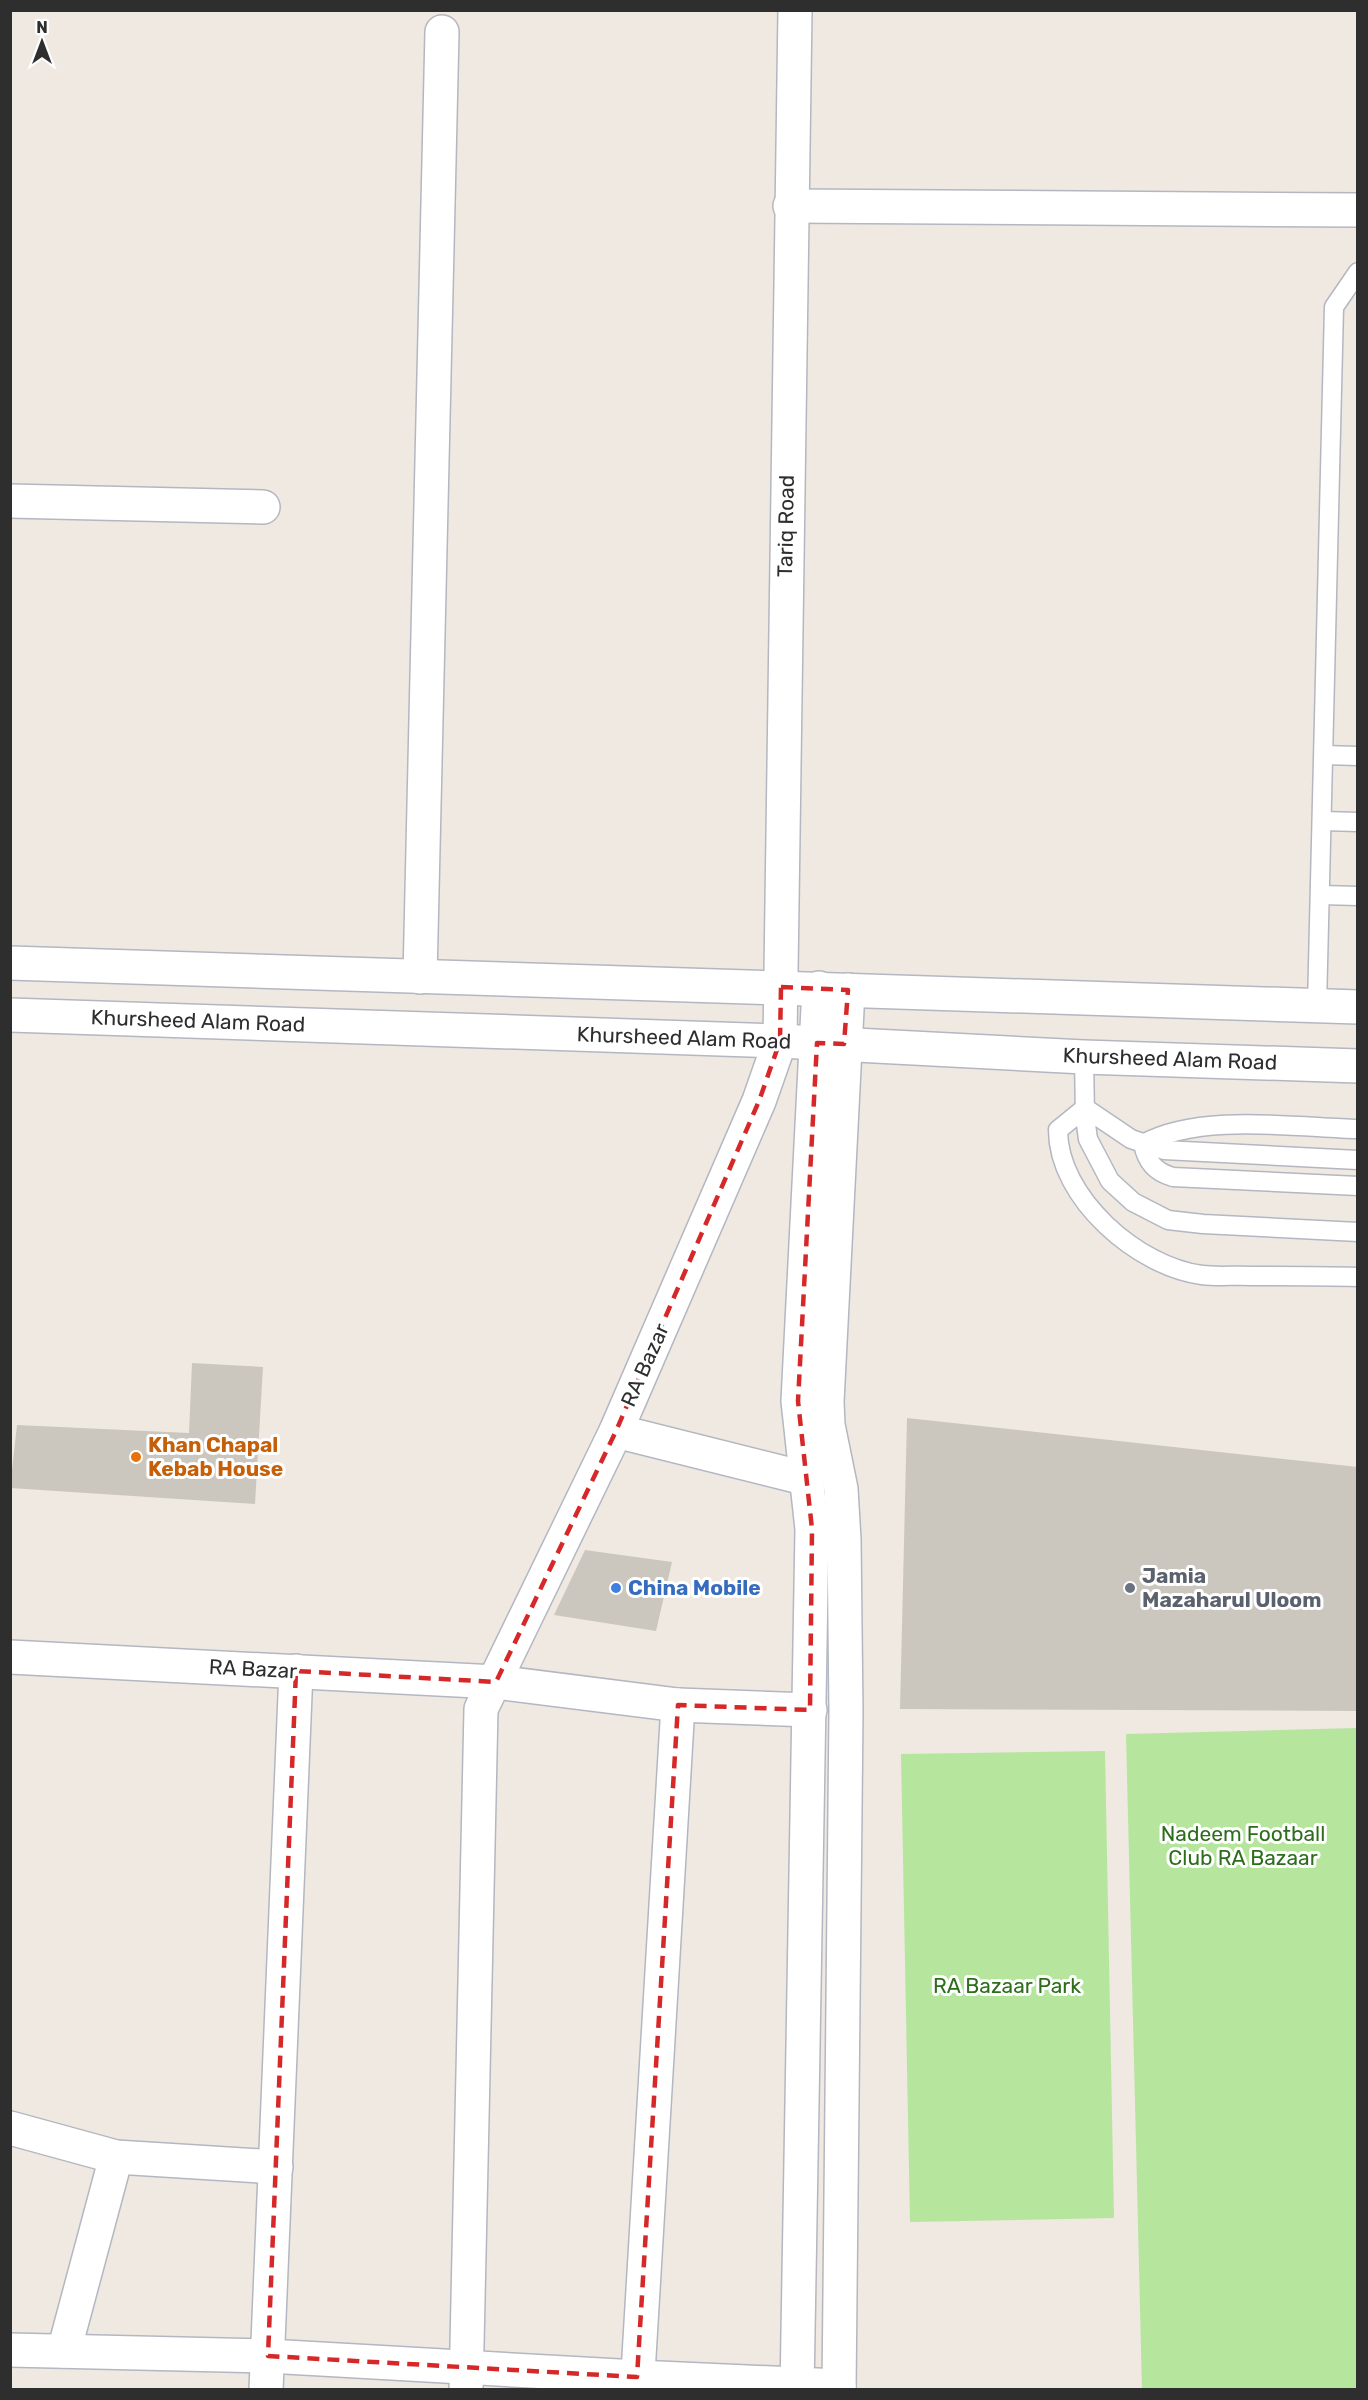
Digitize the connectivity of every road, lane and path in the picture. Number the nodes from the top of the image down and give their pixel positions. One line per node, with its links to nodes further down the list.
1 (795, 10): 3 (street, Tariq Road)
2 (442, 32): 15 (street)
3 (790, 206): 4 (street); 16 (street, Tariq Road)
4 (1358, 210)
5 (1358, 272): 8 (lane)
6 (10, 501): 7 (street)
7 (263, 507)
8 (1324, 755): 9 (lane); 10 (lane)
9 (1358, 756)
10 (1323, 821): 11 (lane); 12 (lane)
11 (1358, 822)
12 (1321, 895): 13 (lane); 18 (lane)
13 (1358, 896)
14 (10, 963): 15 (street)
15 (420, 977): 16 (street)
16 (781, 987): 17 (street); 21 (street, Tariq Road)
17 (833, 989): 18 (street); 22 (street)
18 (1317, 1006): 19 (street)
19 (1358, 1007)
20 (10, 1015): 21 (street, Khursheed Alam Road)
21 (780, 1041): 22 (street, Khursheed Alam Road); 32 (street, RA Bazar)
22 (831, 1043): 23 (street, Khursheed Alam Road); 33 (street); 48 (street)
23 (1084, 1057): 24 (street, Khursheed Alam Road); 25 (lane)
24 (1358, 1066)
25 (1085, 1108): 27 (lane); 30 (lane); 31 (lane)
26 (1358, 1129): 27 (lane)
27 (1143, 1144): 28 (lane); 29 (lane)
28 (1358, 1160)
29 (1358, 1186)
30 (1358, 1232)
31 (1358, 1277)
32 (616, 1431): 33 (street); 36 (street, RA Bazar)
33 (808, 1479): 38 (street)
34 (10, 1657): 35 (street, RA Bazar)
35 (296, 1671): 36 (street, RA Bazar); 41 (street)
36 (495, 1682): 37 (street, RA Bazar); 45 (street)
37 (678, 1706): 38 (street, RA Bazar); 46 (street)
38 (810, 1710): 47 (street)
39 (10, 2128): 40 (street)
40 (116, 2157): 41 (street); 43 (street)
41 (276, 2167): 44 (street)
42 (10, 2350): 43 (street)
43 (64, 2351): 44 (street)
44 (268, 2356): 45 (street); 49 (street)
45 (466, 2378): 46 (street)
46 (637, 2383): 47 (street)
47 (797, 2386): 48 (street)
48 (839, 2387)
49 (266, 2390)

